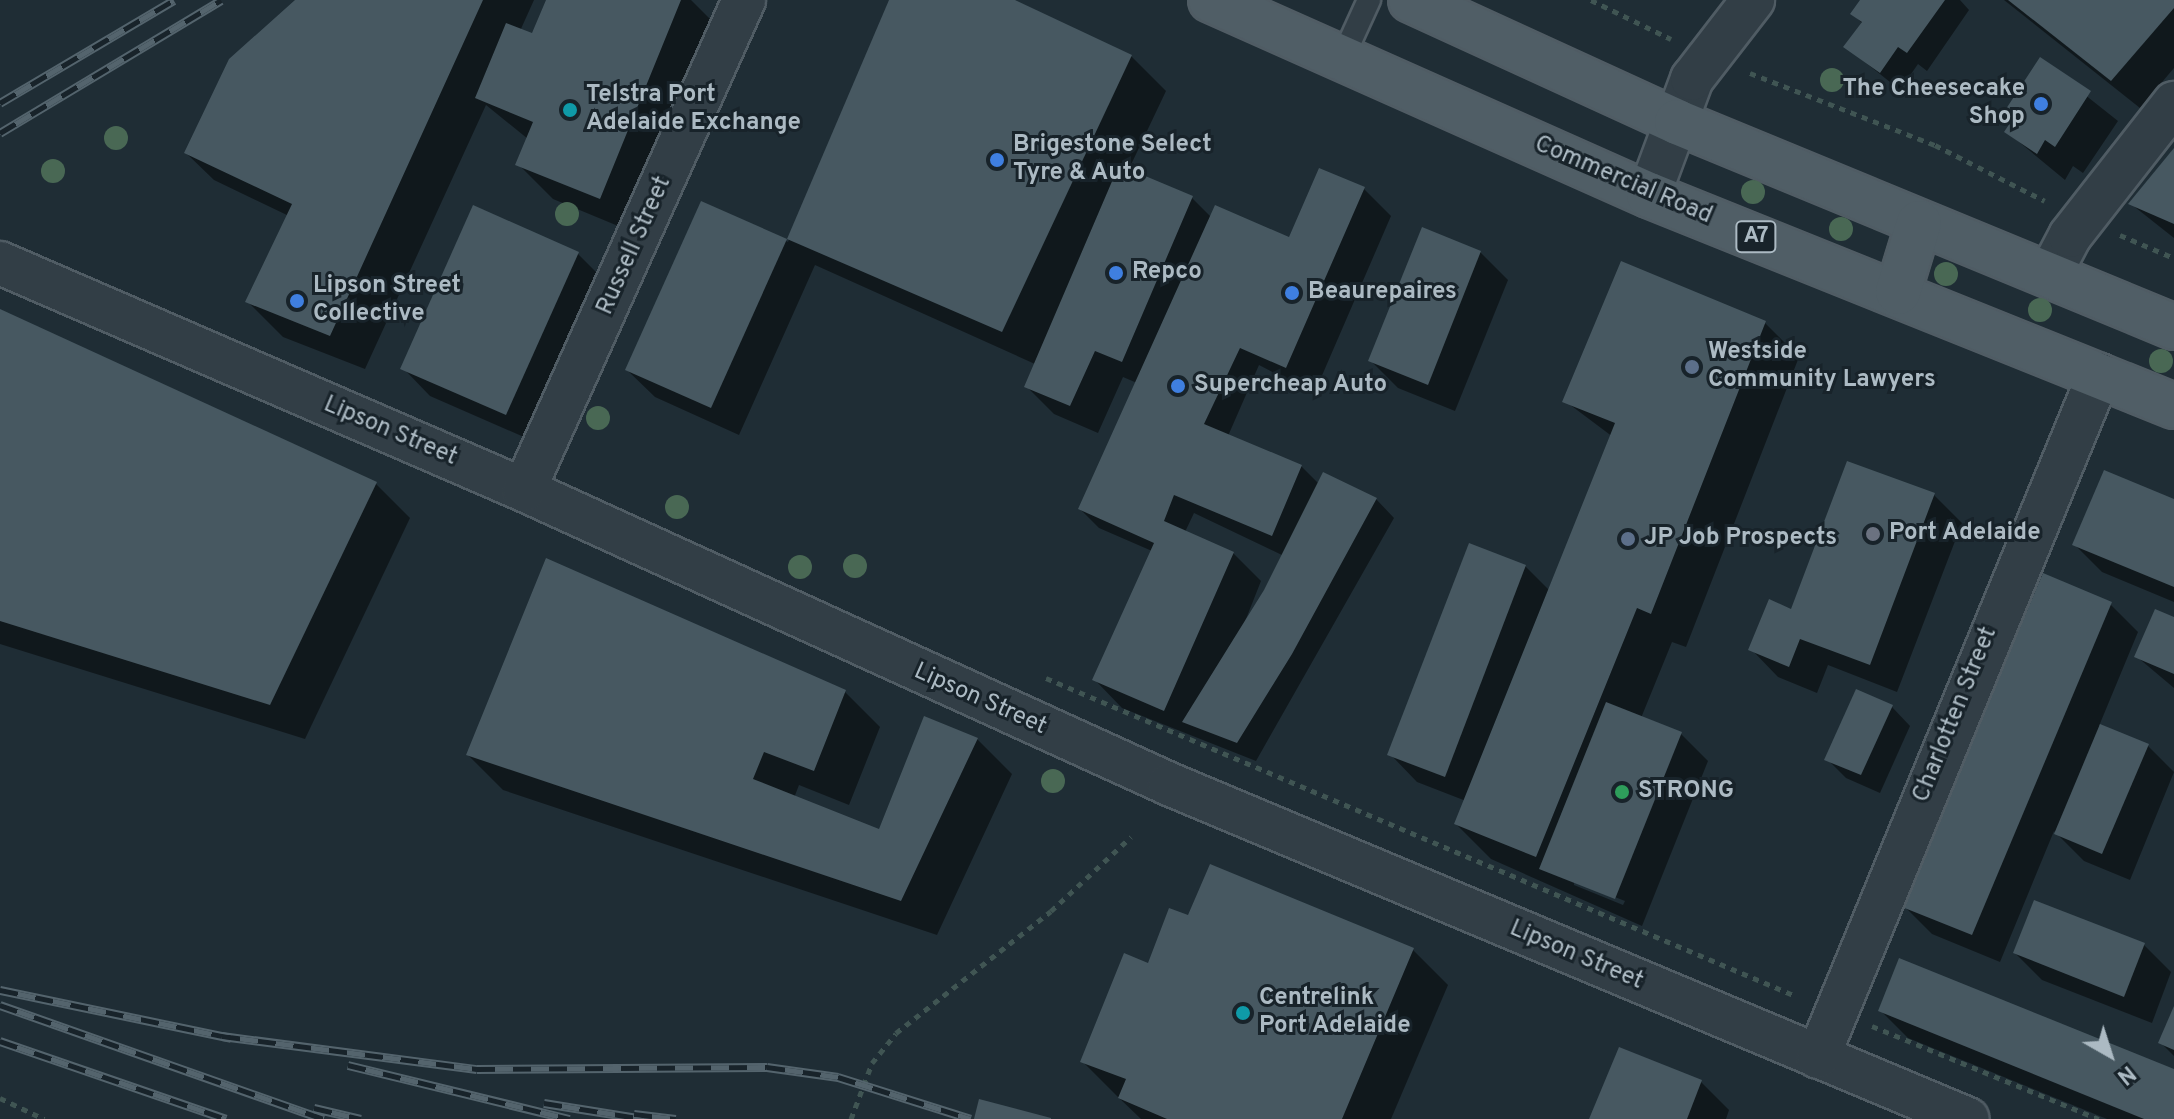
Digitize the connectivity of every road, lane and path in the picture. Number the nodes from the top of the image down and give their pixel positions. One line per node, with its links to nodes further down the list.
1 (744, 0): 21 (street, Russell Street)
2 (1211, 0): 8 (main road, Commercial Road / A7)
3 (1369, 0): 8 (lane)
4 (1411, 0): 10 (main road)
5 (1591, 0): 7 (path)
6 (1753, 0): 7 (street)
7 (1706, 55): 10 (street); 12 (path)
8 (1343, 57): 11 (main road, Commercial Road / A7)
9 (2174, 103): 12 (street)
10 (1677, 122): 11 (street); 13 (main road)
11 (1649, 195): 17 (main road, Commercial Road / A7)
12 (2085, 220): 14 (path); 16 (street)
13 (1919, 223): 16 (main road); 17 (main road)
14 (2174, 258)
15 (0, 263): 21 (street, Lipson Street)
16 (2049, 276): 18 (main road)
17 (1898, 292): 19 (main road, Commercial Road / A7)
18 (2174, 327)
19 (2099, 375): 20 (main road, Commercial Road / A7); 26 (street, Charlotten Street)
20 (2174, 406)
21 (524, 490): 26 (street, Lipson Street)
22 (1030, 672): 24 (path)
23 (1131, 837): 29 (path)
24 (1796, 996)
25 (1864, 1023): 31 (path)
26 (1818, 1057): 30 (street, Lipson Street)
27 (0, 1098): 28 (path)
28 (44, 1119)
29 (851, 1119)
30 (1968, 1119)
31 (2099, 1119)

